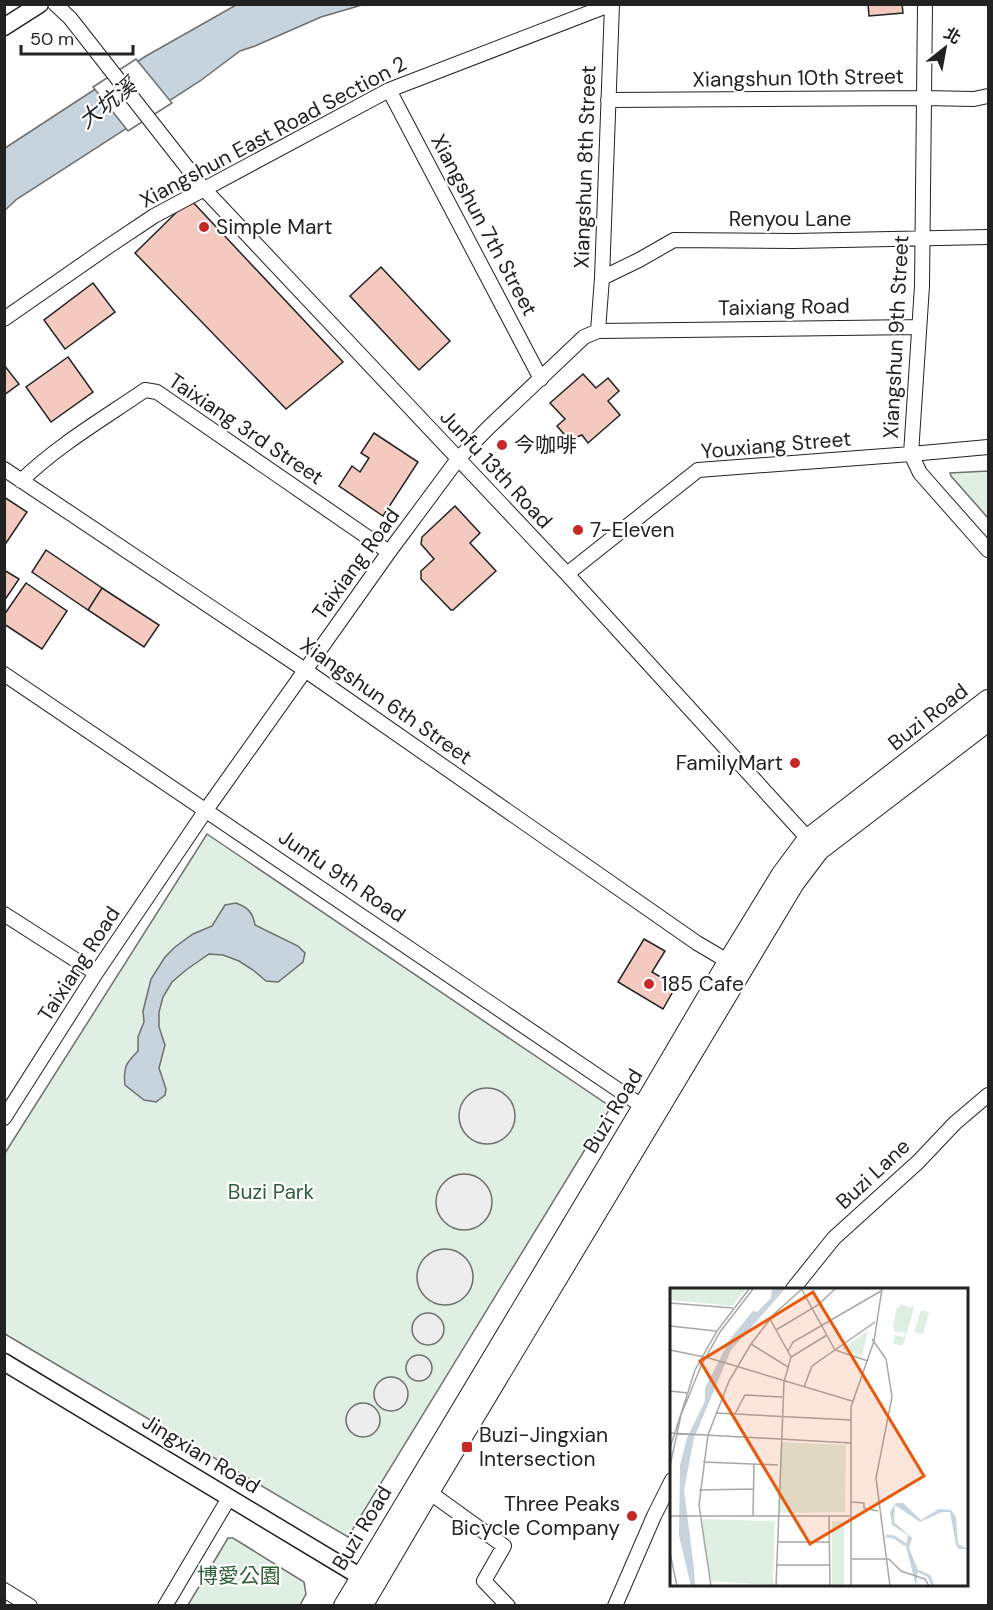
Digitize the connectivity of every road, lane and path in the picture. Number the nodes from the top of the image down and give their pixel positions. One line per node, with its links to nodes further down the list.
1 (40, 4): 5 (street)
2 (55, 4): 10 (street, Junfu 13th Road)
3 (925, 4): 8 (street, Xiangshun 9th Street)
4 (612, 5): 6 (street, Xiangshun East Road Section 2); 9 (street, Xiangshun 8th Street)
5 (4, 27)
6 (389, 90): 10 (street, Xiangshun East Road Section 2); 17 (street, Xiangshun 7th Street)
7 (988, 96): 8 (street, Xiangshun 10th Street)
8 (924, 98): 9 (street, Xiangshun 10th Street); 12 (street, Xiangshun 9th Street)
9 (608, 100): 13 (street, Xiangshun 8th Street)
10 (204, 189): 14 (street, Xiangshun East Road Section 2); 20 (street, Junfu 13th Road)
11 (988, 237): 12 (street, Renyou Lane)
12 (923, 238): 13 (street, Renyou Lane); 15 (street, Xiangshun 9th Street)
13 (602, 278): 16 (street, Xiangshun 8th Street)
14 (4, 319)
15 (918, 327): 16 (street, Taixiang Road); 19 (street, Xiangshun 9th Street)
16 (598, 331): 17 (street, Taixiang Road)
17 (541, 379): 20 (street, Taixiang Road)
18 (988, 447): 19 (street, Youxiang Street)
19 (911, 454): 23 (street, Xiangshun 9th Street); 25 (street, Youxiang Street)
20 (458, 459): 24 (street, Taixiang Road); 25 (street, Junfu 13th Road)
21 (4, 469): 22 (street, Xiangshun 6th Street)
22 (21, 481): 24 (street, Taixiang 3rd Street); 26 (street, Xiangshun 6th Street)
23 (988, 550)
24 (389, 552): 26 (street, Taixiang Road)
25 (567, 574): 31 (street, Junfu 13th Road)
26 (305, 670): 30 (street, Taixiang Road); 33 (street, Xiangshun 6th Street)
27 (4, 674): 30 (street, Junfu 9th Road)
28 (988, 700): 31 (main road, Buzi Road)
29 (988, 720): 31 (main road, Buzi Road)
30 (206, 810): 34 (street, Taixiang Road); 36 (street, Junfu 9th Road)
31 (814, 844): 33 (main road, Buzi Road)
32 (4, 914): 34 (street)
33 (735, 966): 36 (main road, Buzi Road)
34 (96, 973): 37 (street, Taixiang Road)
35 (988, 1095): 38 (street, Buzi Lane)
36 (649, 1111): 41 (main road, Buzi Road); 43 (main road, Buzi Road)
37 (4, 1118)
38 (794, 1288)
39 (4, 1362): 42 (street, Jingxian Road)
40 (670, 1484): 50 (street)
41 (429, 1492): 43 (main road, Buzi Road); 49 (street)
42 (229, 1498): 43 (street, Jingxian Road); 46 (street)
43 (368, 1581): 47 (main road, Buzi Road); 48 (main road, Buzi Road)
44 (4, 1590): 45 (street)
45 (30, 1605)
46 (165, 1605)
47 (344, 1605)
48 (362, 1605)
49 (508, 1605)
50 (615, 1605)

